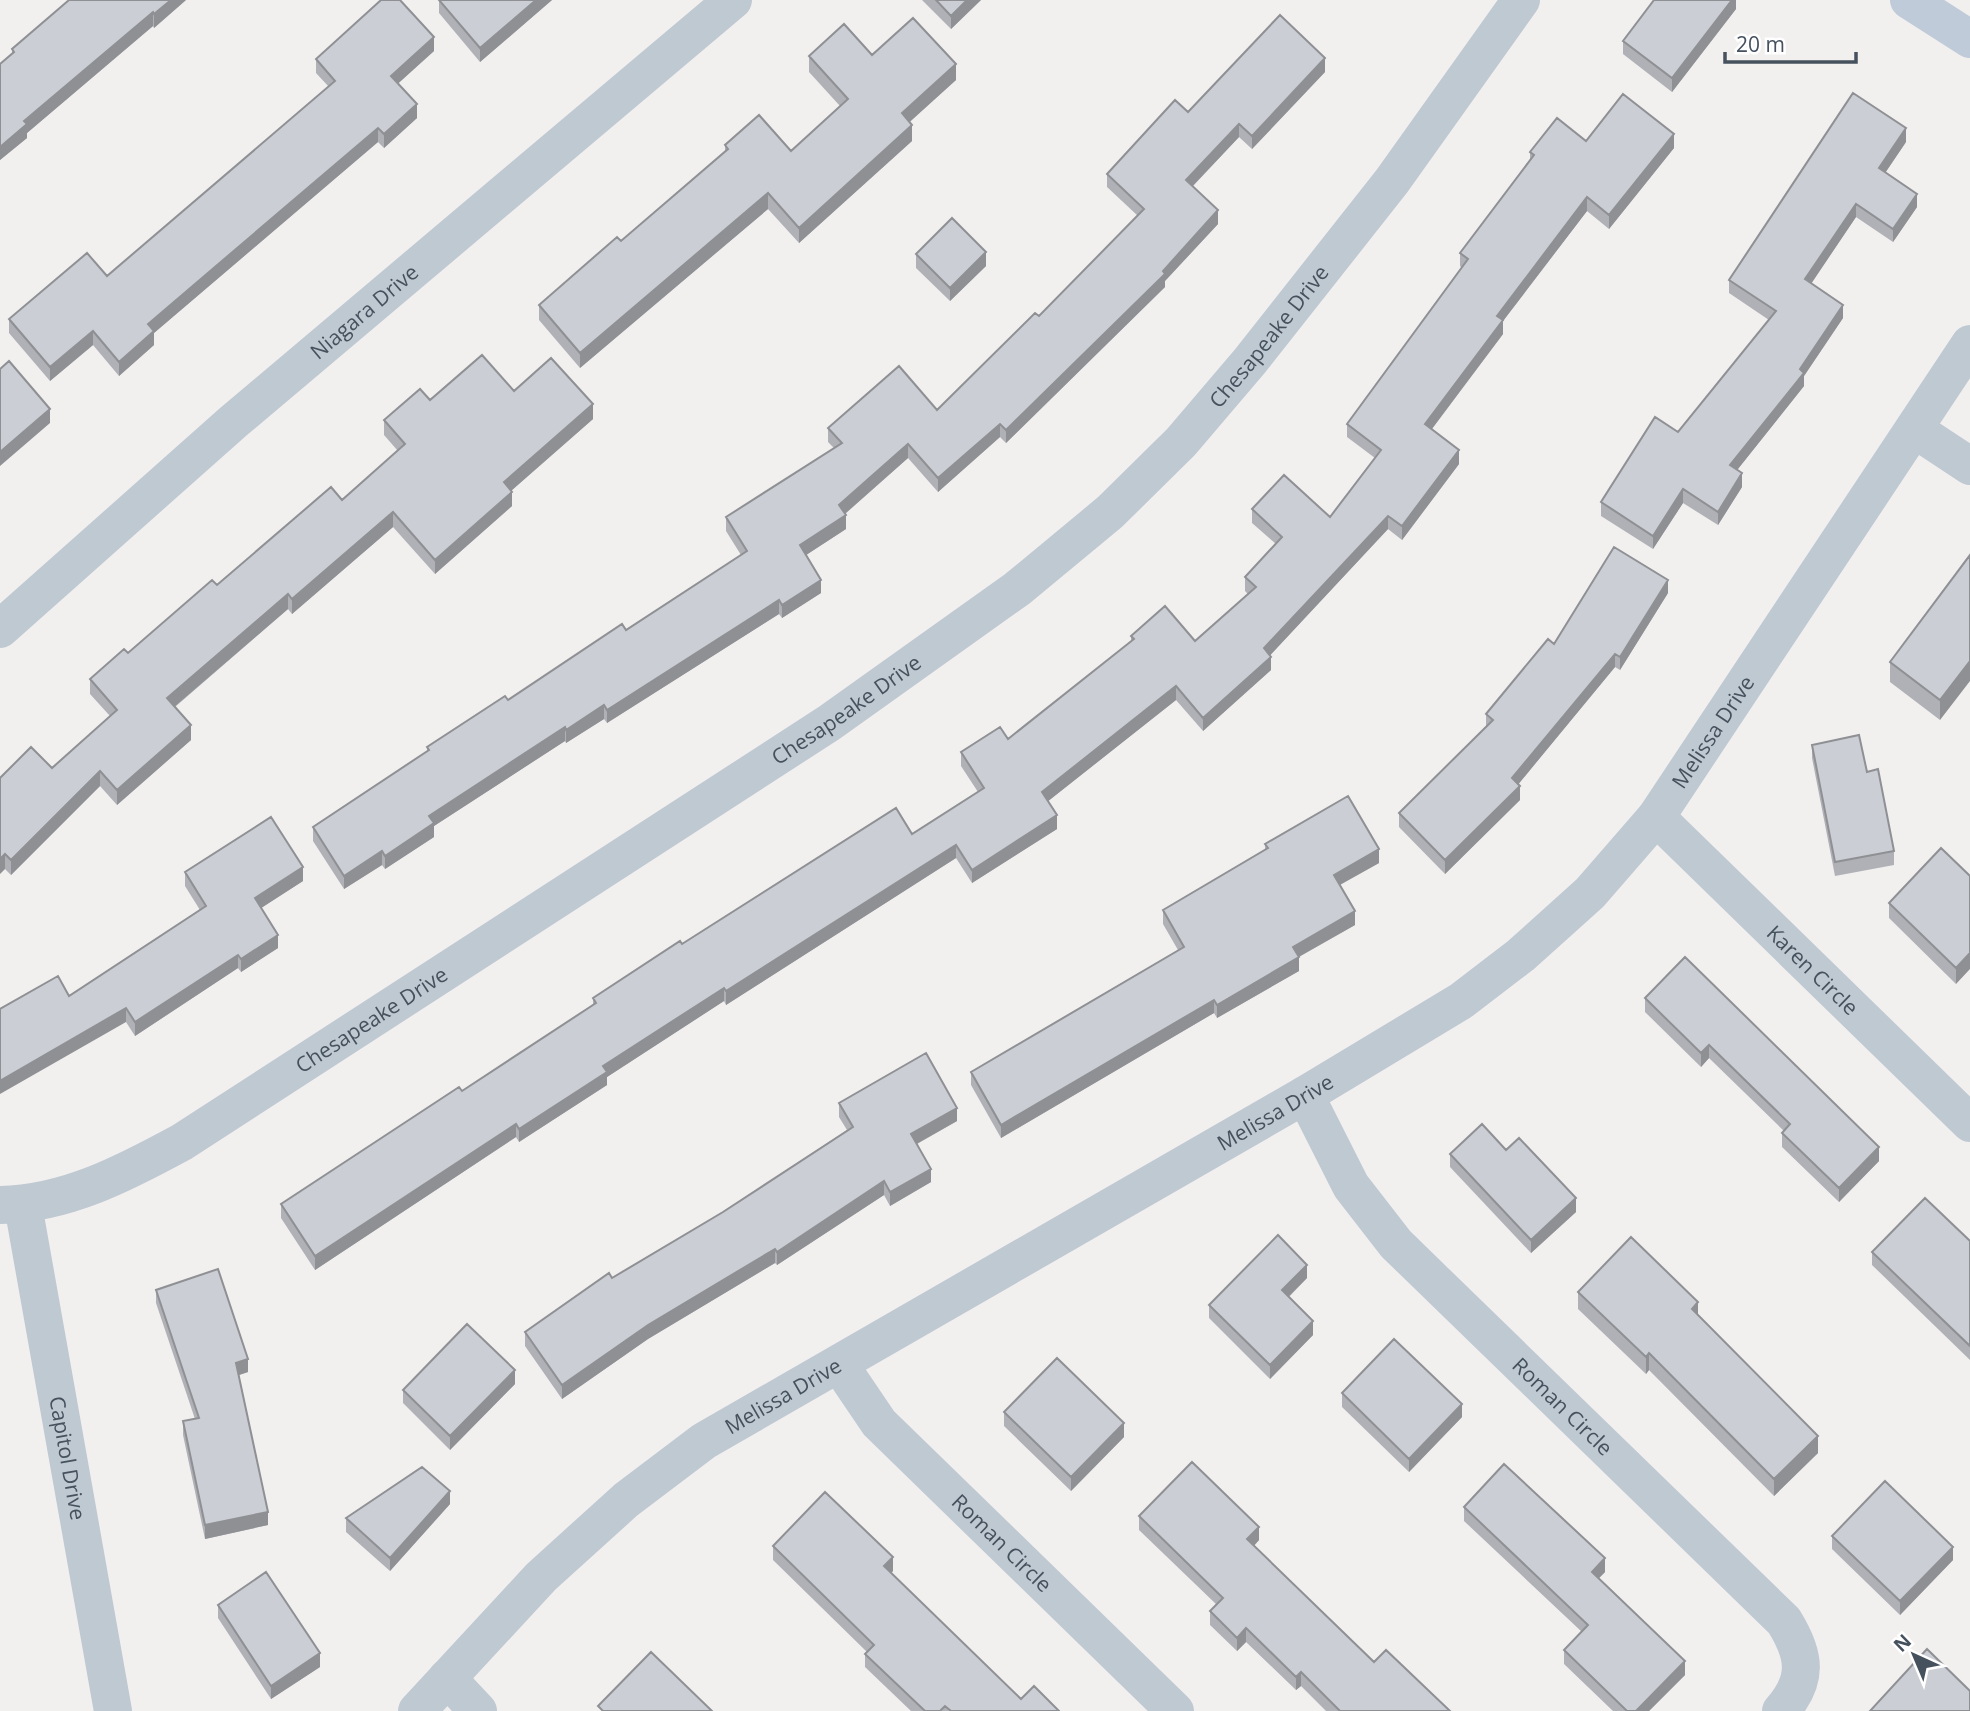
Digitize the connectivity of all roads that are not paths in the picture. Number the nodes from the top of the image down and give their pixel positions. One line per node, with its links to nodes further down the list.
1 (733, 0): 8 (street, Niagara Drive)
2 (1521, 0): 12 (street, Chesapeake Drive)
3 (1909, 0): 4 (street)
4 (1970, 39)
5 (1970, 344): 6 (street, Melissa Drive)
6 (1914, 429): 7 (street); 9 (street, Melissa Drive)
7 (1970, 466)
8 (0, 629)
9 (1656, 817): 10 (street, Melissa Drive); 11 (street, Karen Circle)
10 (1305, 1095): 13 (street, Melissa Drive); 19 (street, Roman Circle)
11 (1970, 1123)
12 (11, 1205): 15 (street, Capitol Drive)
13 (839, 1364): 14 (street, Melissa Drive); 18 (street, Roman Circle)
14 (447, 1678): 16 (street, Melissa Drive); 17 (street)
15 (113, 1711)
16 (417, 1711)
17 (478, 1711)
18 (1175, 1711)
19 (1781, 1711)

